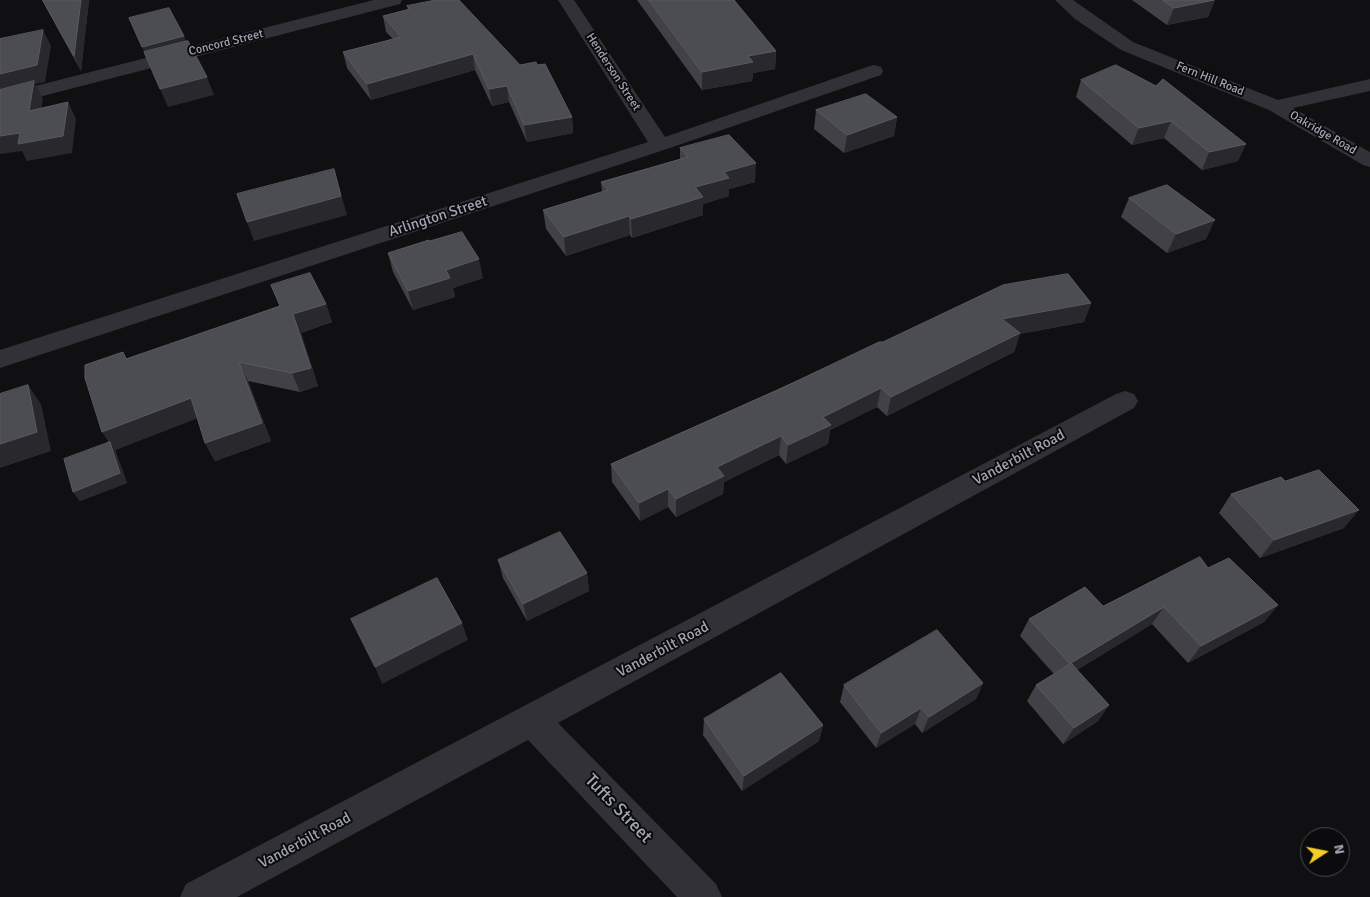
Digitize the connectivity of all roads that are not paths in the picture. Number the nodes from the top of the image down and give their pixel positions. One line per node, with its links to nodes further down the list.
1 (394, 0): 6 (street, Concord Street)
2 (566, 0): 8 (street, Henderson Street)
3 (1063, 0): 7 (street, Fern Hill Road)
4 (874, 71): 8 (street, Arlington Street)
5 (1370, 85): 7 (street)
6 (0, 101)
7 (1276, 106): 9 (street, Oakridge Road)
8 (660, 145): 10 (street, Arlington Street)
9 (1370, 160)
10 (0, 359)
11 (1125, 401): 12 (street, Vanderbilt Road)
12 (532, 720): 13 (street, Vanderbilt Road); 14 (street, Tufts Street)
13 (199, 897)
14 (703, 897)

